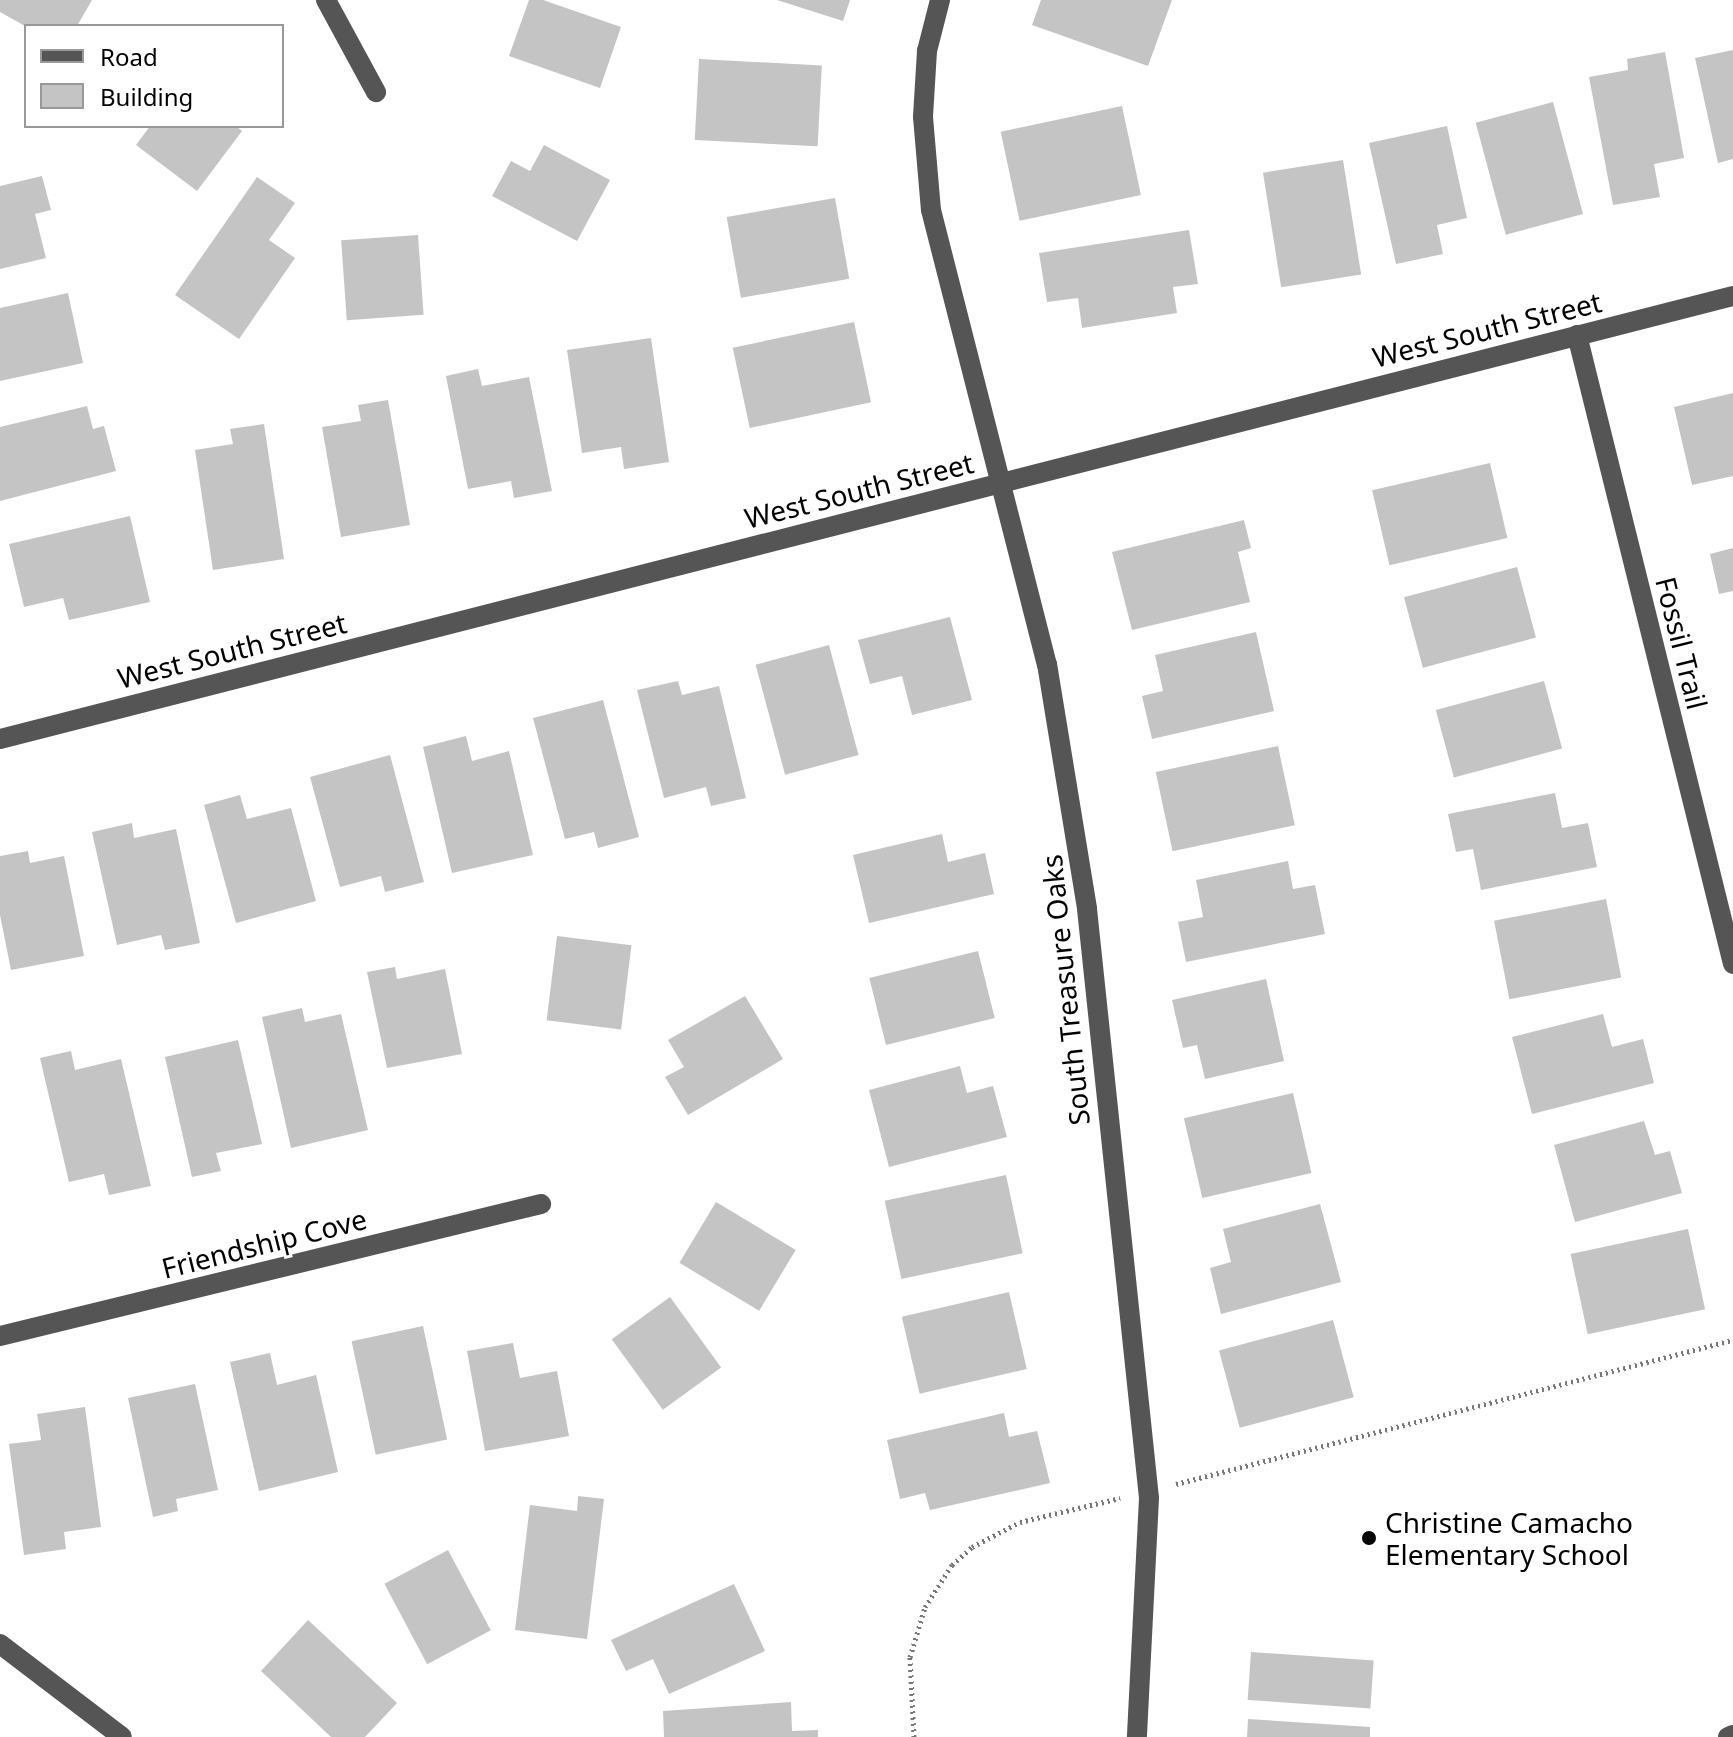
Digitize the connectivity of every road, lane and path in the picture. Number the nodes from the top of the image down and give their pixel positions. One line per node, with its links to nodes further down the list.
1 (326, 0): 3 (street)
2 (940, 0): 6 (street, South Treasure Oaks)
3 (376, 92)
4 (1733, 296): 5 (street, West South Street)
5 (1577, 335): 6 (street, West South Street); 8 (street, Fossil Trail)
6 (1005, 481): 7 (street, West South Street); 12 (street, South Treasure Oaks)
7 (0, 739)
8 (1733, 964)
9 (541, 1204): 10 (street, Friendship Cove)
10 (0, 1336)
11 (1733, 1340): 12 (path)
12 (1149, 1494): 15 (path); 16 (street, South Treasure Oaks)
13 (0, 1644): 14 (street)
14 (122, 1737)
15 (914, 1737)
16 (1137, 1737)

